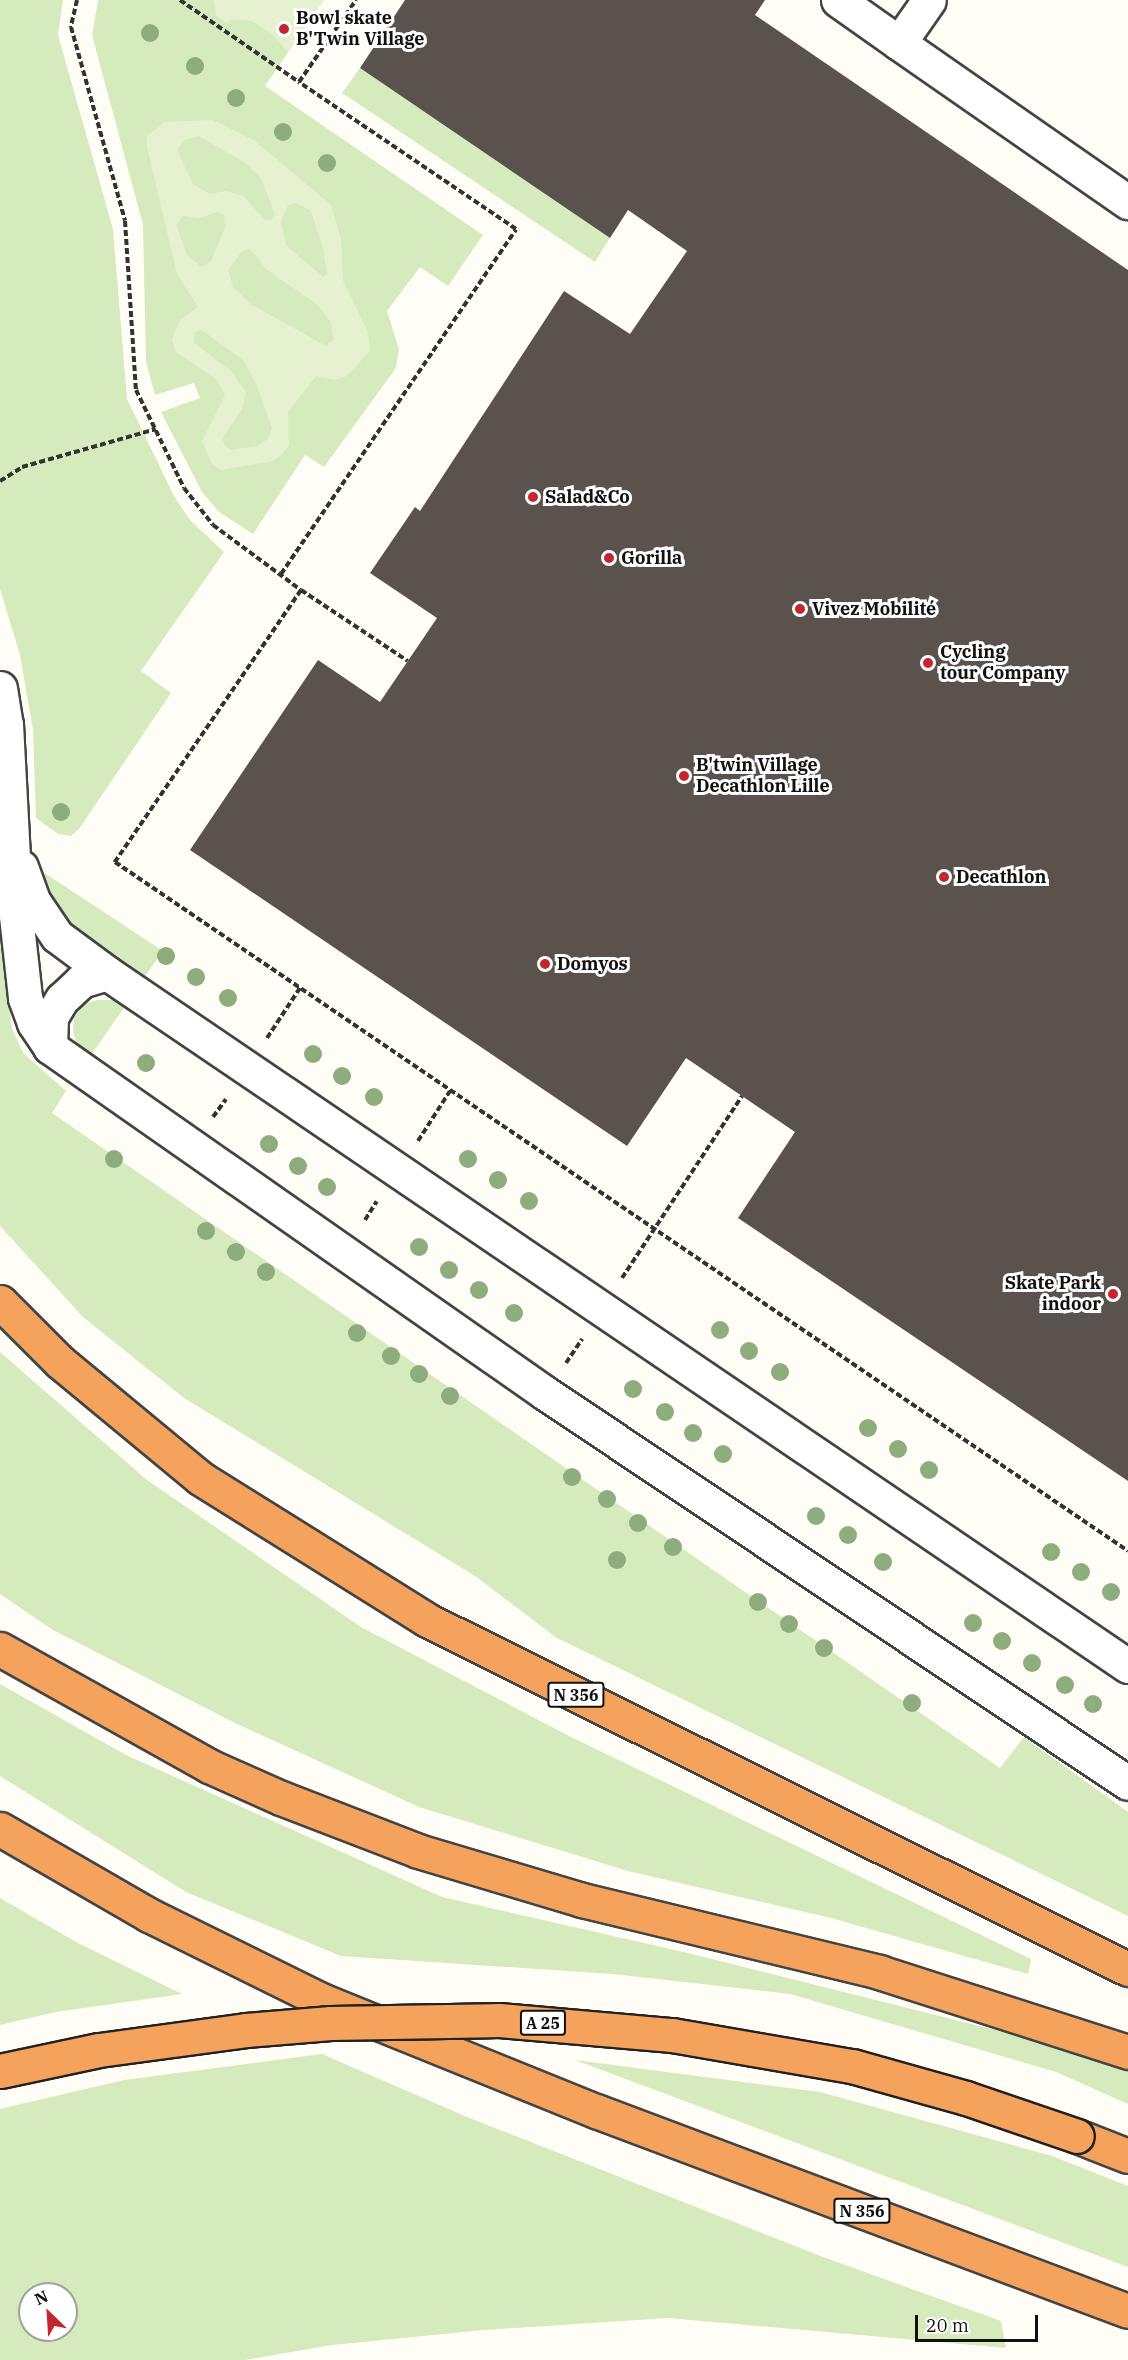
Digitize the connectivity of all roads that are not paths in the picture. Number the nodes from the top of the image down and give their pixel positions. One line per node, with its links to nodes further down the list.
1 (838, 0): 3 (lane)
2 (929, 0): 3 (lane)
3 (899, 43): 4 (lane)
4 (1128, 202)
5 (0, 688): 6 (lane)
6 (15, 852): 7 (lane); 8 (lane)
7 (107, 973): 8 (lane); 11 (lane)
8 (50, 1047): 12 (lane)
9 (0, 1302): 14 (highway, N 356)
10 (0, 1649): 15 (highway)
11 (1128, 1666)
12 (1128, 1783)
13 (0, 1828): 18 (highway, N 356)
14 (1128, 1969)
15 (1128, 2052)
16 (0, 2071): 17 (highway, A 25, bridge)
17 (1128, 2157)
18 (1128, 2311)

